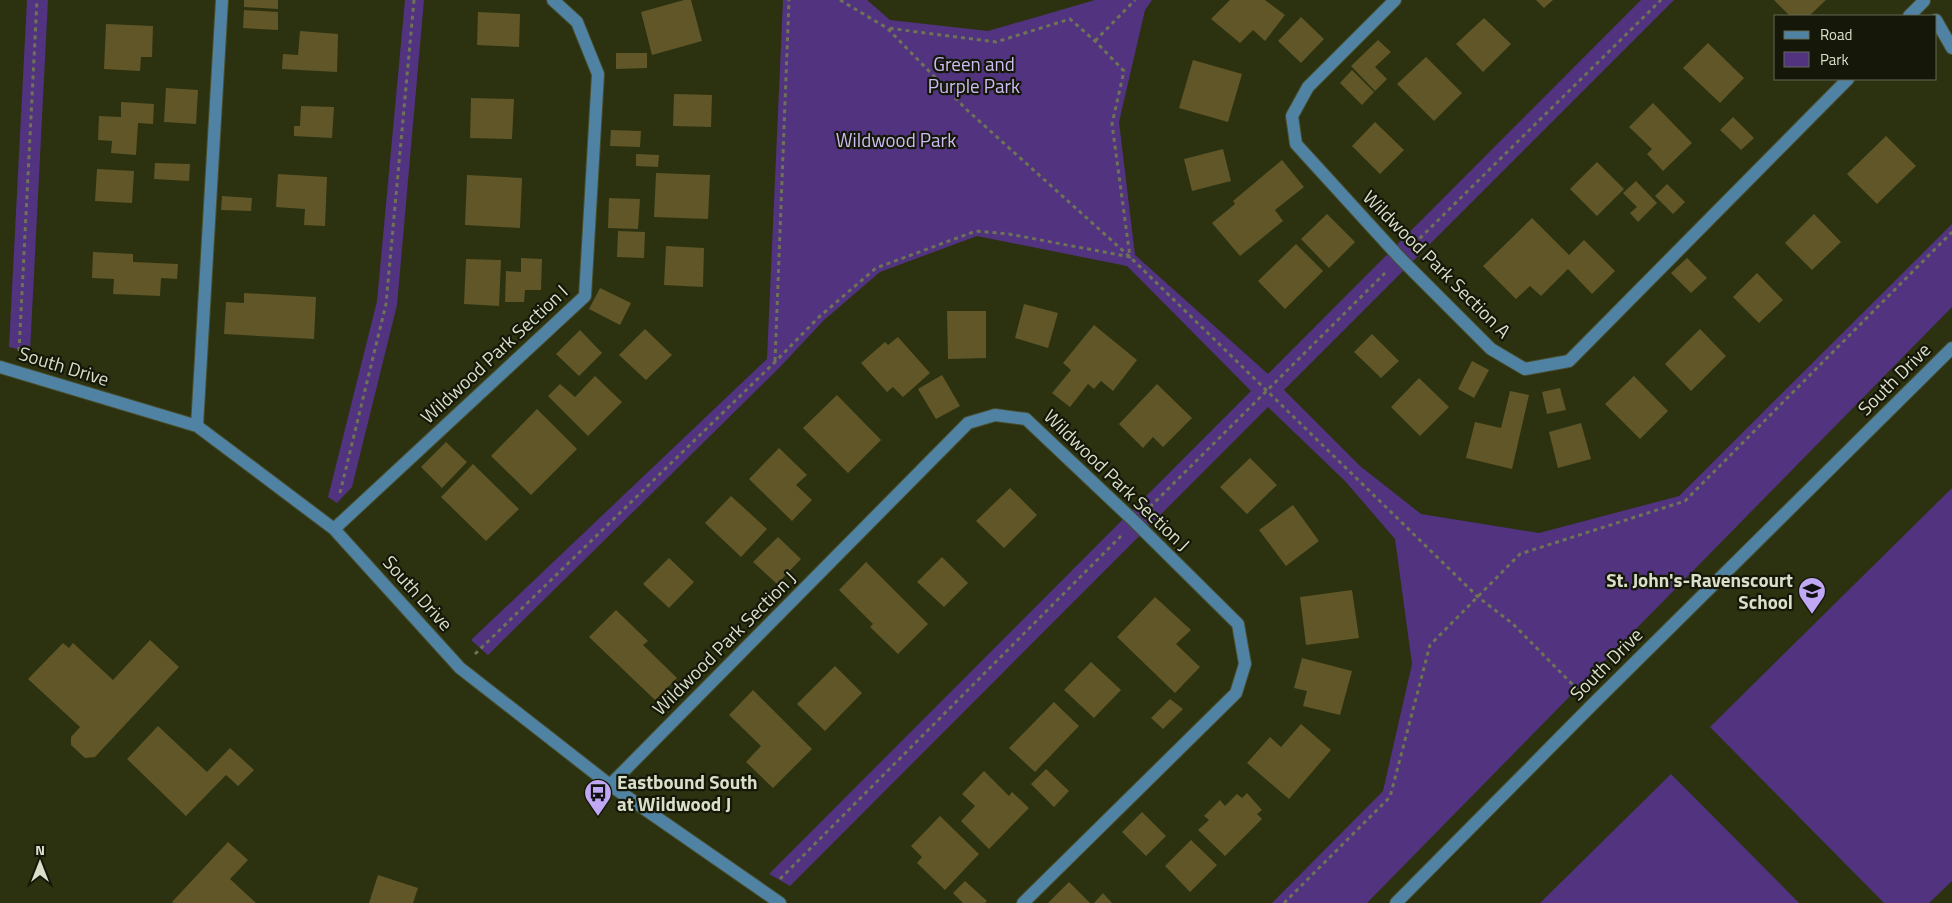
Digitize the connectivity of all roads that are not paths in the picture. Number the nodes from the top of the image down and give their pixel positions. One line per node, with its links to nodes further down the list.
1 (222, 0): 12 (street)
2 (553, 0): 13 (street, Wildwood Park Section I)
3 (1395, 0): 9 (street, Wildwood Park Section A)
4 (1924, 0): 5 (street); 6 (street)
5 (1910, 15)
6 (1932, 15)
7 (1937, 22): 8 (street)
8 (1952, 48)
9 (1847, 80)
10 (1952, 348): 17 (street, South Drive)
11 (0, 367): 12 (street, South Drive)
12 (197, 426): 13 (street, South Drive)
13 (334, 529): 14 (street, South Drive)
14 (610, 785): 15 (street, South Drive); 16 (street, Wildwood Park Section J)
15 (780, 903)
16 (1023, 903)
17 (1396, 903)

